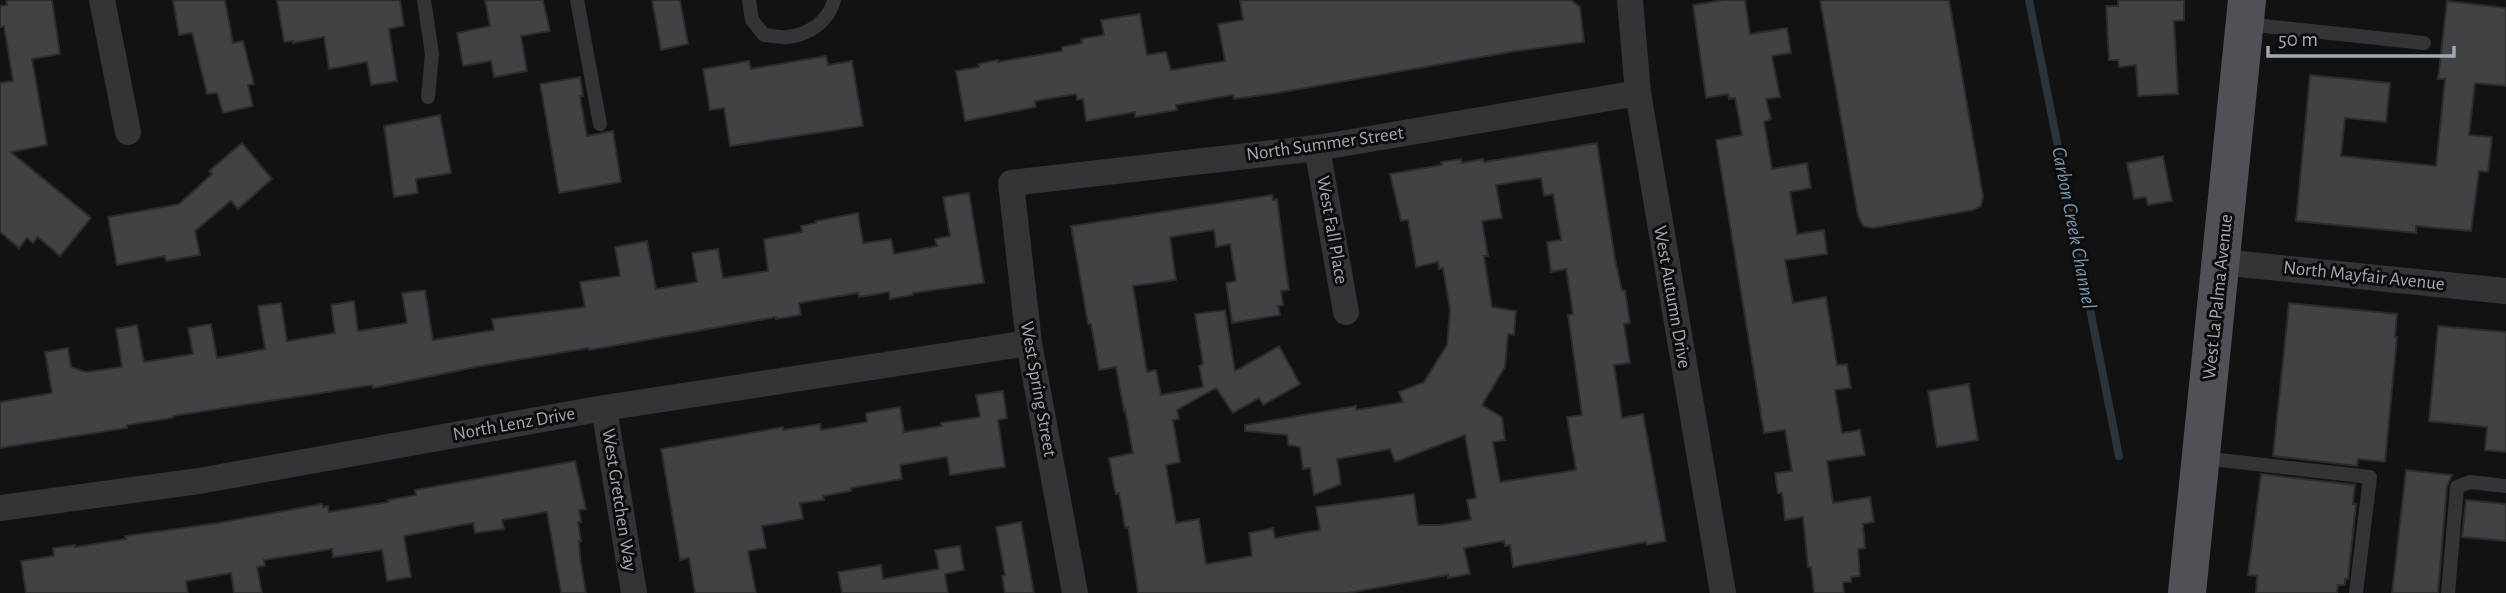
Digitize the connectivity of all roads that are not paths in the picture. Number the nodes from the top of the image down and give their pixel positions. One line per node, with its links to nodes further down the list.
1 (102, 0): 12 (street)
2 (424, 0): 10 (lane)
3 (577, 0): 11 (lane)
4 (749, 0): 5 (lane)
5 (834, 0)
6 (1630, 0): 9 (street, West Autumn Drive)
7 (2246, 12): 8 (lane); 15 (main road, West La Palma Avenue)
8 (2424, 43)
9 (1637, 93): 13 (street, North Summer Street); 25 (street, West Autumn Drive)
10 (429, 97)
11 (600, 124)
12 (128, 132)
13 (1317, 148): 14 (street, North Summer Street); 17 (street, West Fall Place)
14 (1010, 183): 18 (street, West Spring Street)
15 (2221, 262): 16 (street, North Mayfair Avenue); 20 (main road, West La Palma Avenue)
16 (2506, 291)
17 (1346, 312)
18 (1029, 343): 19 (street, North Lenz Drive); 24 (street, West Spring Street)
19 (604, 408): 22 (street, North Lenz Drive); 23 (street, West Gretchen Way)
20 (2201, 458): 26 (main road, West La Palma Avenue); 27 (lane)
21 (2506, 486): 28 (lane)
22 (0, 508)
23 (634, 593)
24 (1075, 593)
25 (1723, 593)
26 (2188, 593)
27 (2356, 593)
28 (2448, 593)

